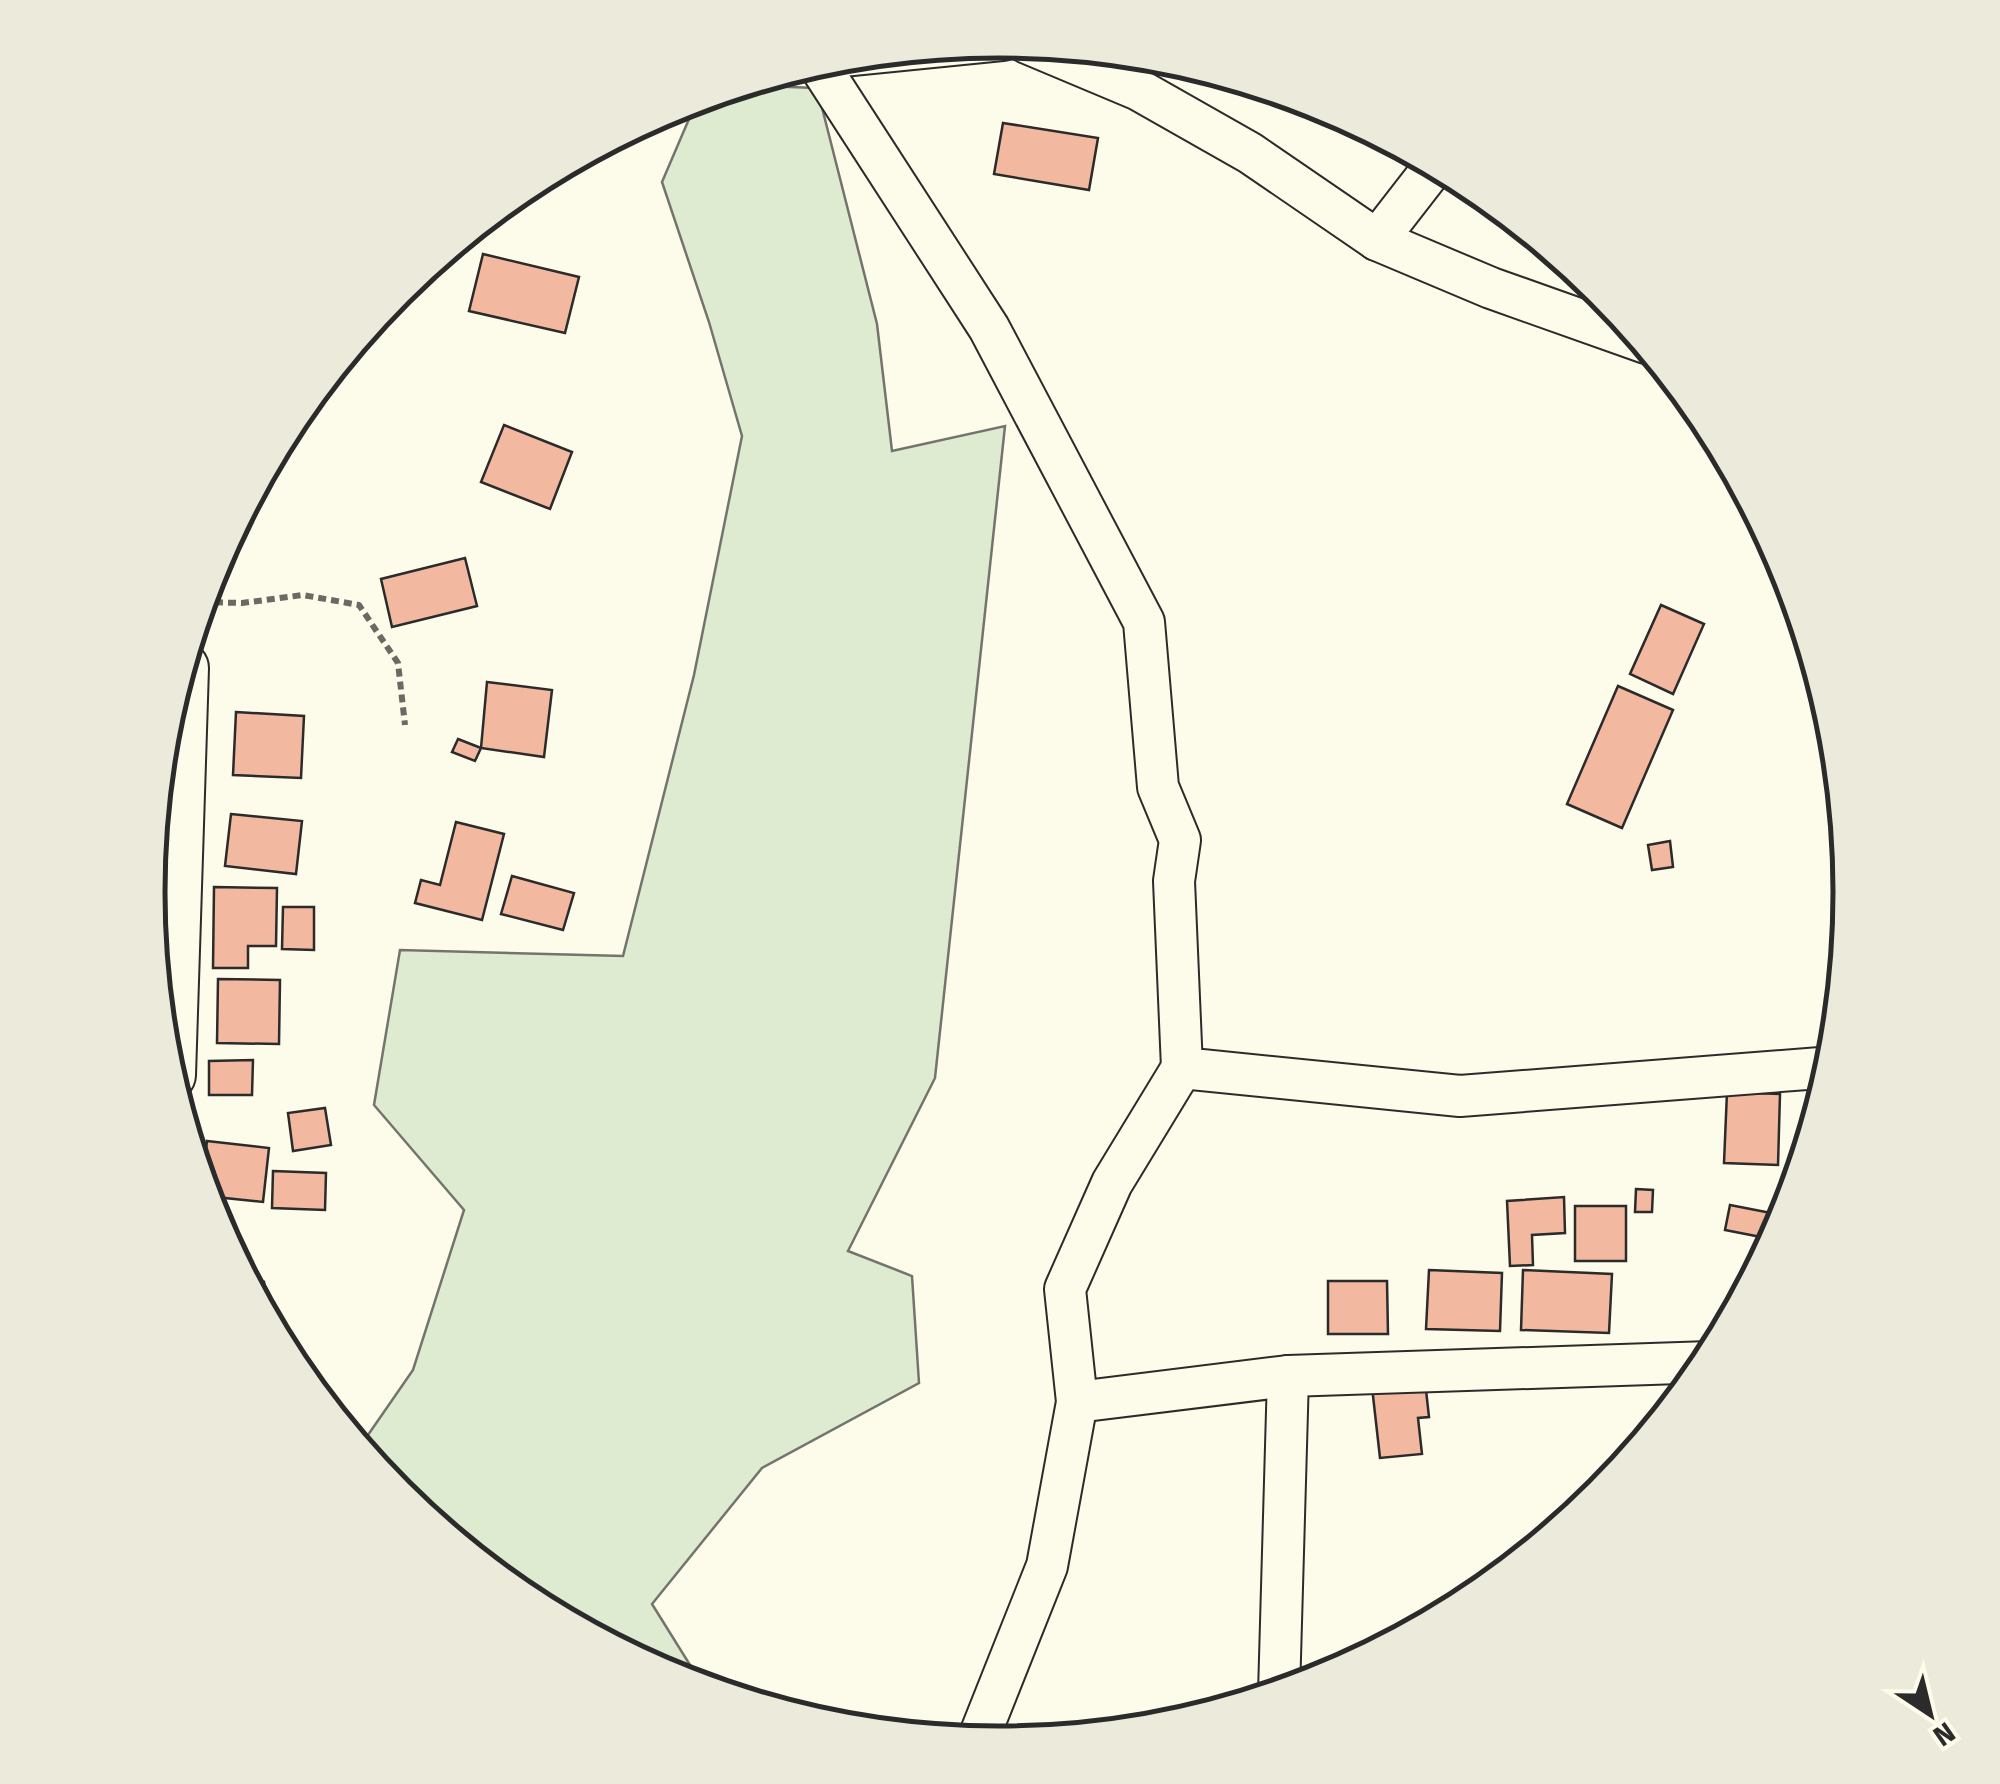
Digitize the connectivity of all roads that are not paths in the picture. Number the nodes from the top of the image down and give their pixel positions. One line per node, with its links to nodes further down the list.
1 (1071, 61): 4 (street)
2 (826, 76): 8 (street)
3 (1427, 175): 4 (street)
4 (1376, 240): 5 (street)
5 (1619, 333)
6 (180, 742): 7 (main road)
7 (172, 995)
8 (1182, 1068): 9 (street); 12 (street)
9 (1815, 1068)
10 (1689, 1363): 11 (street)
11 (1288, 1376): 12 (street); 13 (street)
12 (1077, 1402): 14 (street)
13 (1279, 1678)
14 (983, 1726)

